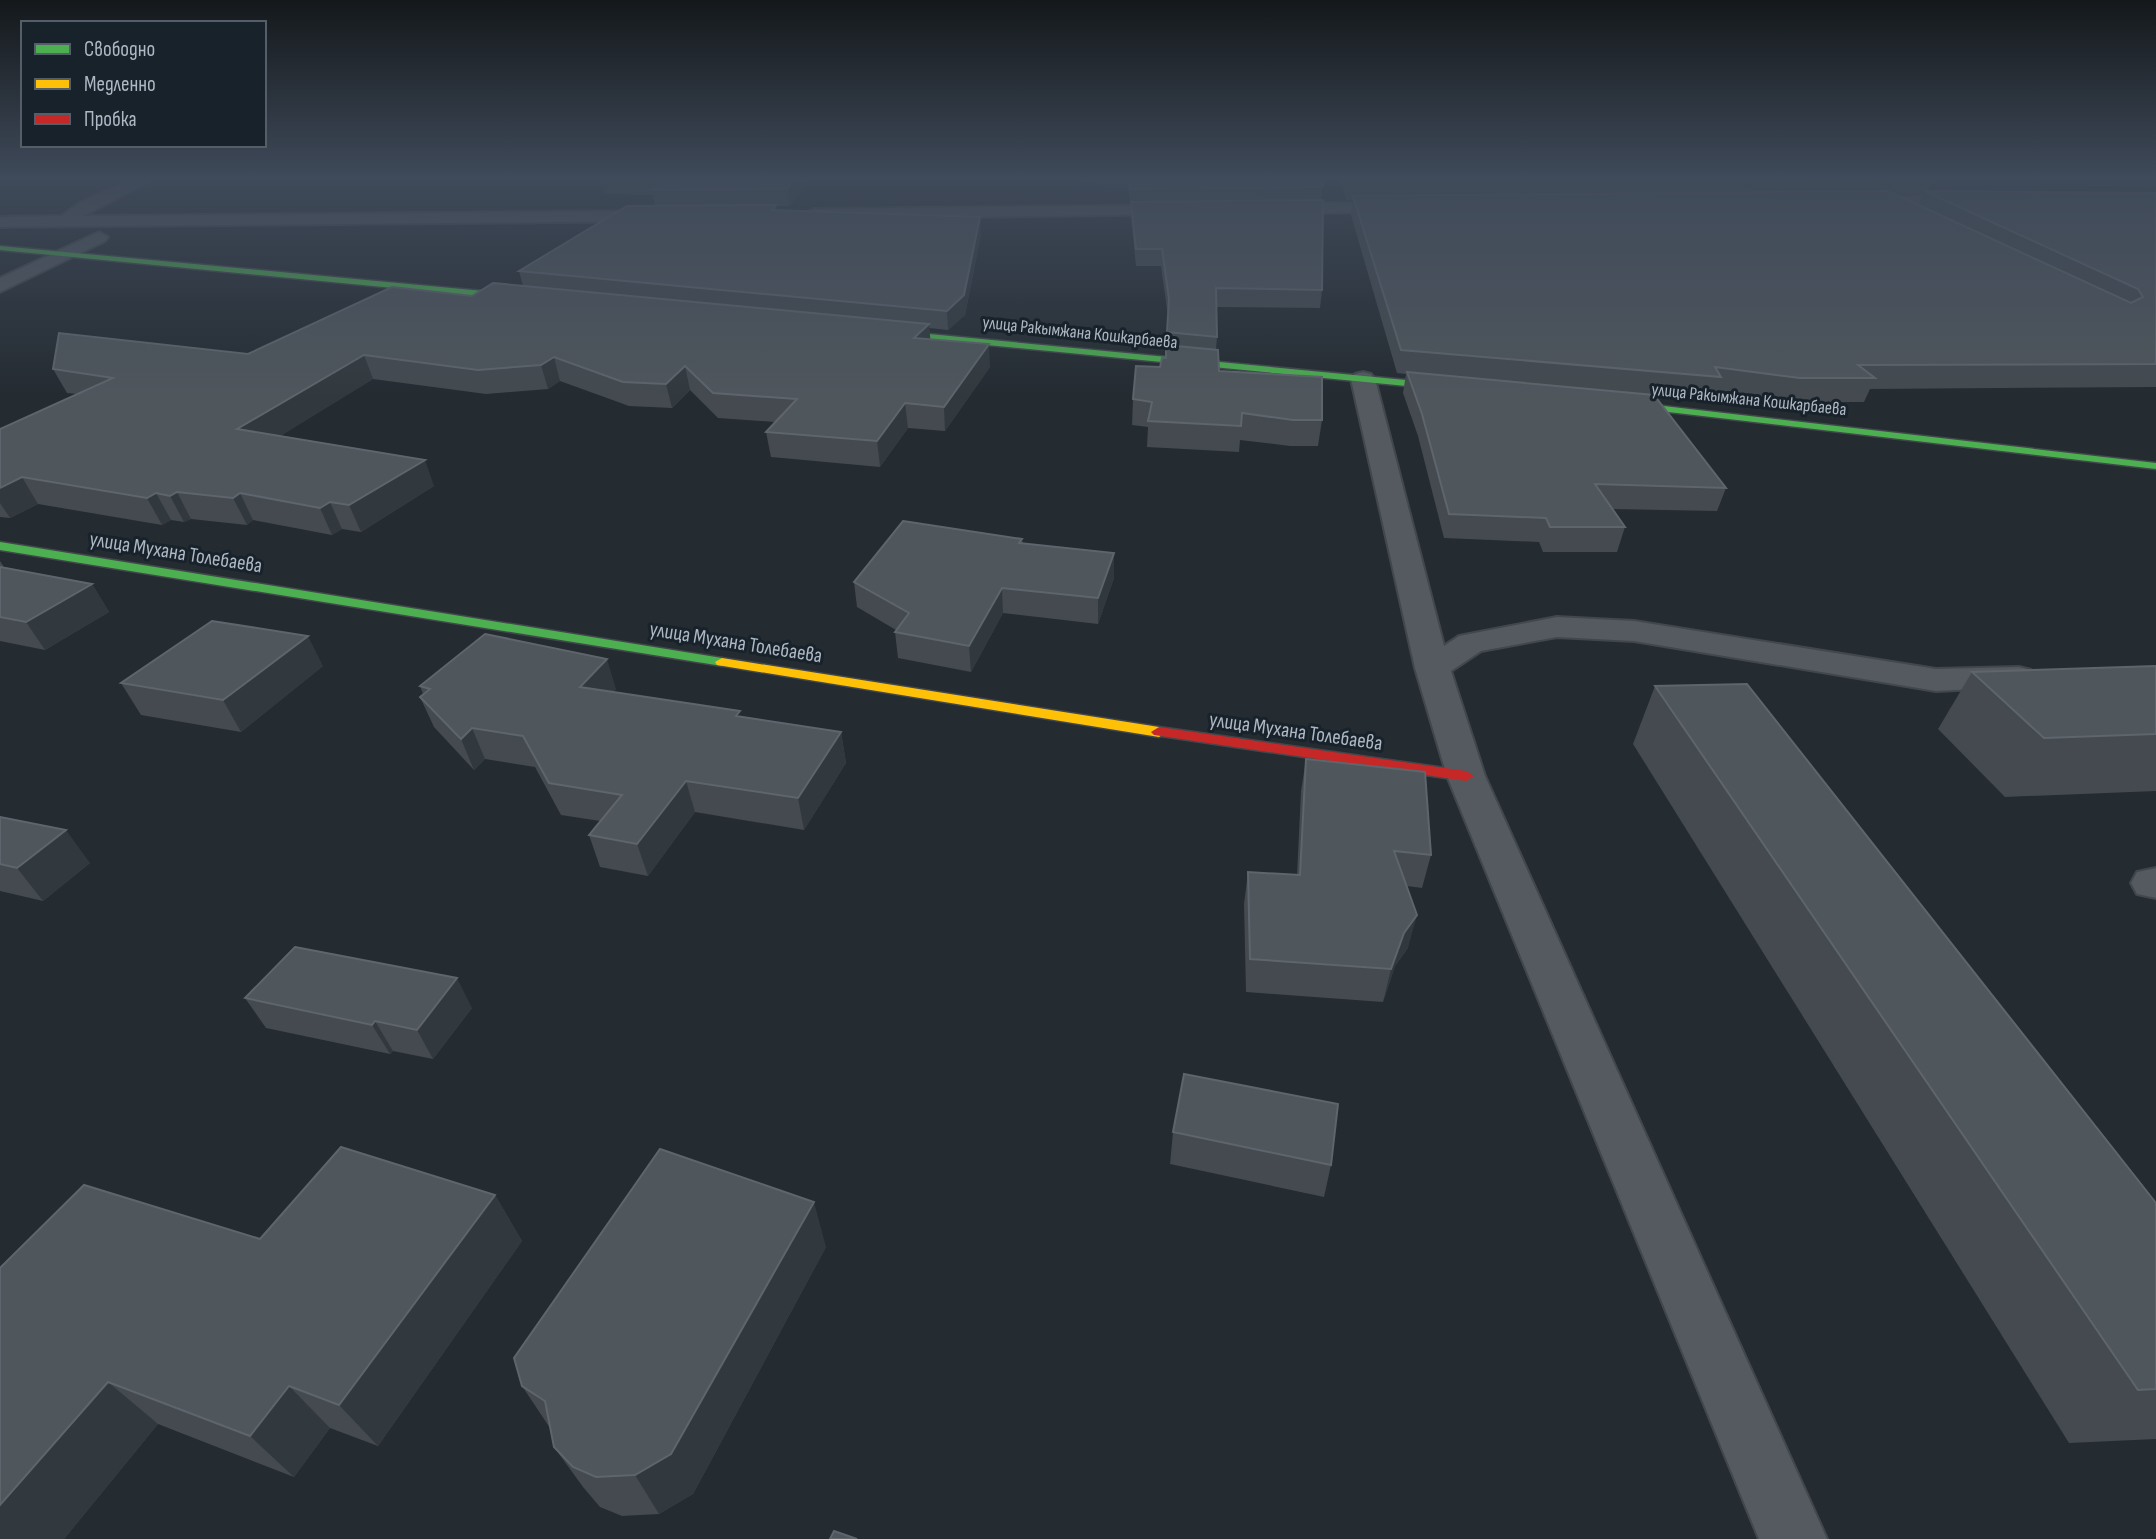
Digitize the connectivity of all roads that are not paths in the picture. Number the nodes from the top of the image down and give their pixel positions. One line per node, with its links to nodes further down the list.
1 (34, 252): 3 (street)
2 (69, 252): 3 (street)
3 (62, 255): 4 (street); 5 (street)
4 (0, 286)
5 (538, 299)
6 (857, 330): 7 (street, улица Ракымжана Кошкарбаева)
7 (1363, 379): 8 (street, улица Ракымжана Кошкарбаева); 12 (street)
8 (1472, 390)
9 (1595, 402): 10 (street, улица Ракымжана Кошкарбаева)
10 (2156, 466)
11 (0, 546): 14 (street, улица Мухана Толебаева)
12 (1432, 668): 13 (street); 14 (street)
13 (2056, 675)
14 (1466, 776): 15 (street)
15 (1793, 1539)

